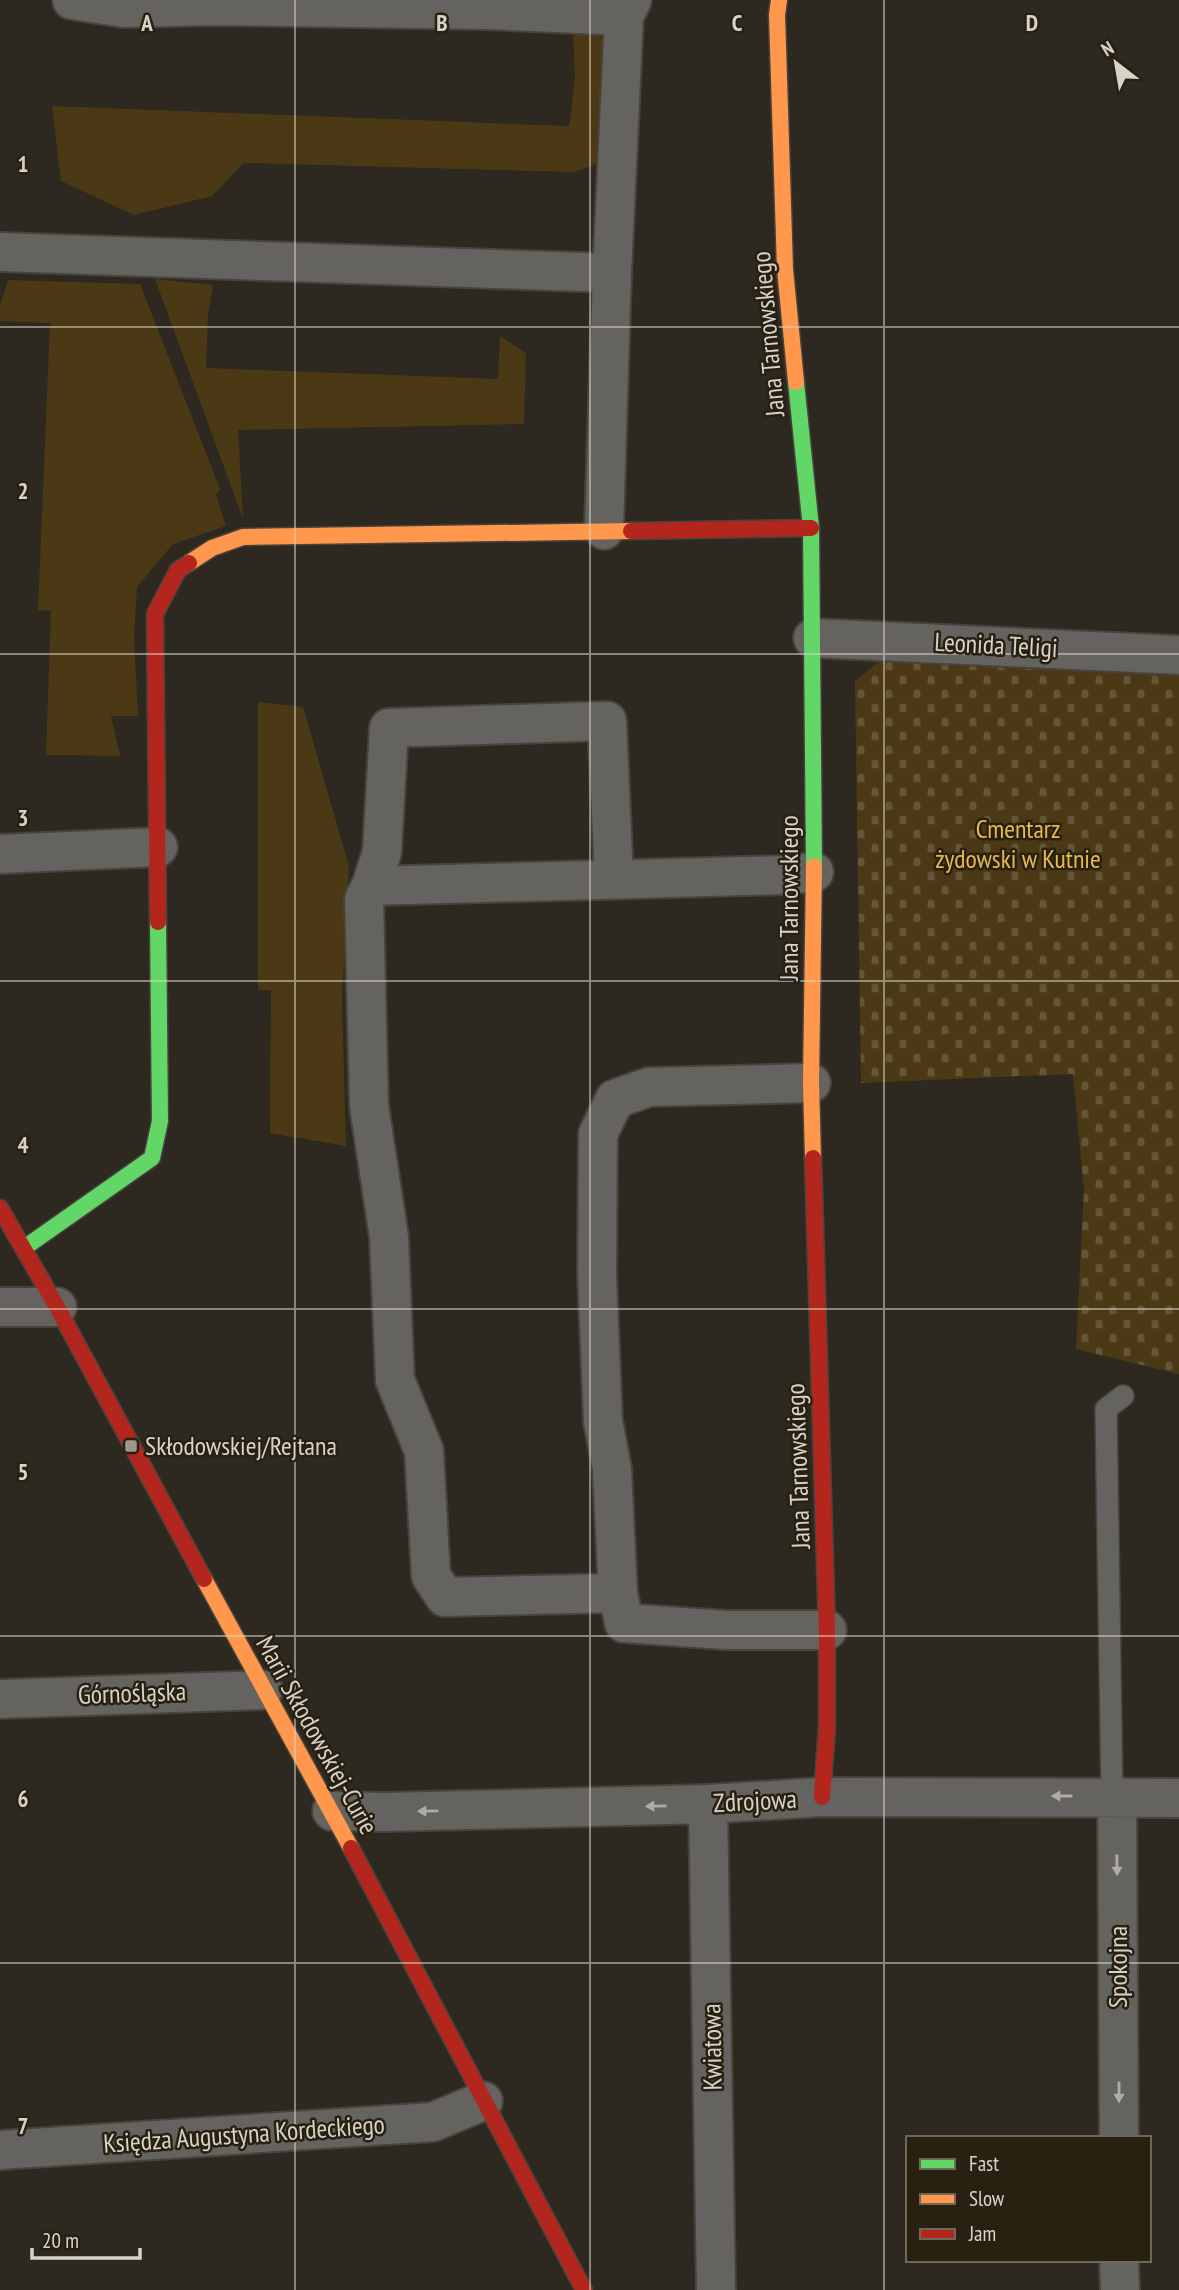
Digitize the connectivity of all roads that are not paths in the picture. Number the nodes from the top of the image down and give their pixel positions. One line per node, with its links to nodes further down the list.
1 (72, 0): 3 (street)
2 (779, 0): 6 (street, Jana Tarnowskiego)
3 (628, 8): 5 (street)
4 (0, 252): 5 (street)
5 (612, 273): 7 (street)
6 (811, 528): 7 (street); 8 (street, Jana Tarnowskiego)
7 (604, 530): 10 (street)
8 (813, 638): 9 (street, Leonida Teligi); 12 (street, Jana Tarnowskiego)
9 (1179, 655)
10 (158, 847): 11 (street); 17 (street)
11 (0, 855)
12 (814, 872): 13 (street); 15 (street, Jana Tarnowskiego)
13 (614, 879): 14 (street); 14 (street)
14 (371, 886): 21 (street)
15 (811, 1083): 21 (street); 22 (street, Jana Tarnowskiego)
16 (0, 1208): 17 (street, Marii Skłodowskiej-Curie)
17 (24, 1248): 19 (street, Marii Skłodowskiej-Curie)
18 (0, 1307): 19 (street)
19 (57, 1307): 23 (street, Marii Skłodowskiej-Curie)
20 (1123, 1396): 25 (lane)
21 (618, 1593): 22 (street)
22 (827, 1630): 26 (street, Jana Tarnowskiego)
23 (263, 1690): 24 (street, Górnośląska); 29 (street, Marii Skłodowskiej-Curie)
24 (0, 1699)
25 (1114, 1796): 26 (street, Zdrojowa, one-way to 26); 27 (street, Zdrojowa); 31 (street, Spokojna, one-way to 31)
26 (822, 1797): 28 (street, Zdrojowa)
27 (1179, 1798)
28 (708, 1804): 29 (street, Zdrojowa, one-way to 29); 35 (street, Kwiatowa)
29 (332, 1811): 30 (street, Marii Skłodowskiej-Curie)
30 (483, 2101): 32 (street, Księdza Augustyna Kordeckiego); 34 (street, Marii Skłodowskiej-Curie)
31 (1119, 2136)
32 (0, 2150)
33 (1119, 2262): 36 (street)
34 (584, 2290)
35 (716, 2290)
36 (1120, 2290)

